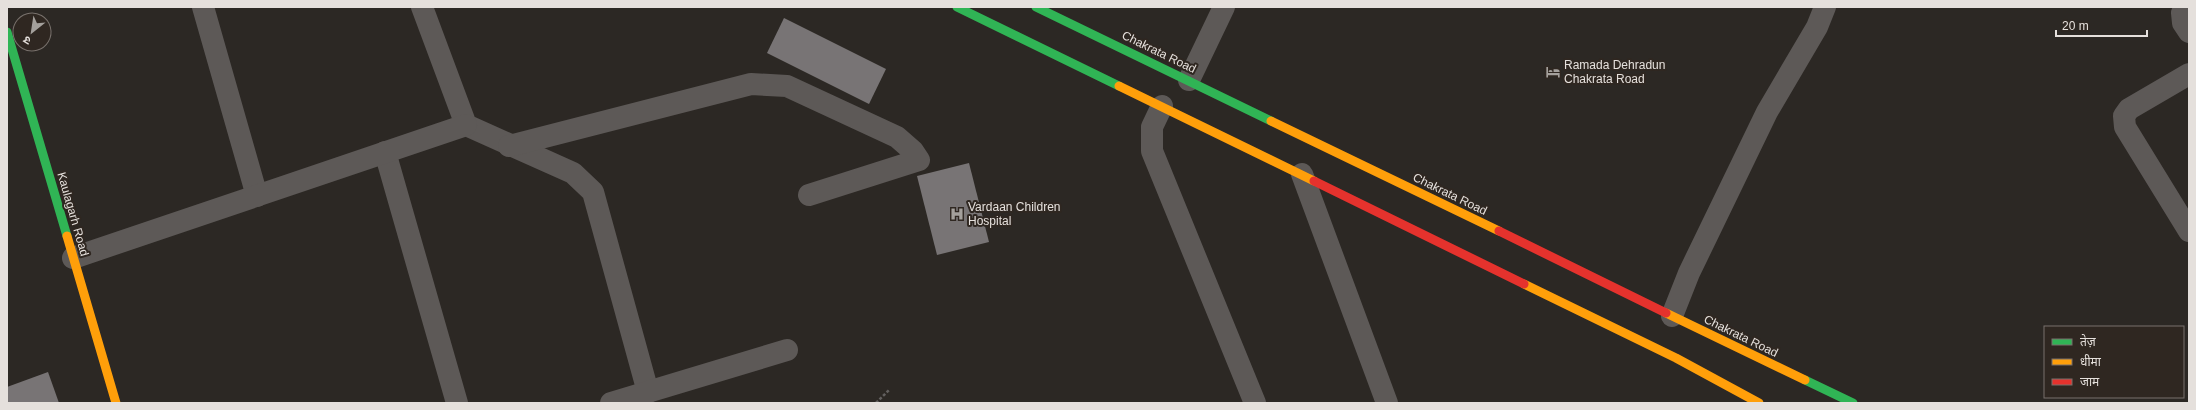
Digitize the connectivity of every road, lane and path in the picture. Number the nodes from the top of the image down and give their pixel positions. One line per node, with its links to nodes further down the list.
1 (202, 7): 17 (street)
2 (422, 7): 13 (street)
3 (957, 7): 12 (main road)
4 (1036, 7): 11 (main road, Chakrata Road)
5 (1224, 7): 11 (street)
6 (1825, 7): 21 (street)
7 (2189, 7): 9 (street)
8 (7, 32): 20 (main road, Kaulagarh Road)
9 (2189, 32)
10 (2189, 74): 19 (street)
11 (1189, 80): 21 (main road, Chakrata Road)
12 (1162, 106): 16 (main road); 29 (street)
13 (466, 124): 14 (street); 15 (street)
14 (509, 146): 18 (street); 24 (street)
15 (386, 152): 17 (street); 26 (street)
16 (1302, 174): 30 (street); 31 (main road)
17 (257, 196): 20 (street)
18 (809, 196)
19 (2189, 231)
20 (73, 258): 25 (main road, Kaulagarh Road)
21 (1672, 316): 32 (main road, Chakrata Road)
22 (787, 350): 24 (street)
23 (890, 389): 28 (path)
24 (648, 392): 27 (street)
25 (116, 403)
26 (457, 403)
27 (611, 403)
28 (876, 403)
29 (1255, 403)
30 (1387, 403)
31 (1759, 403)
32 (1853, 403)

